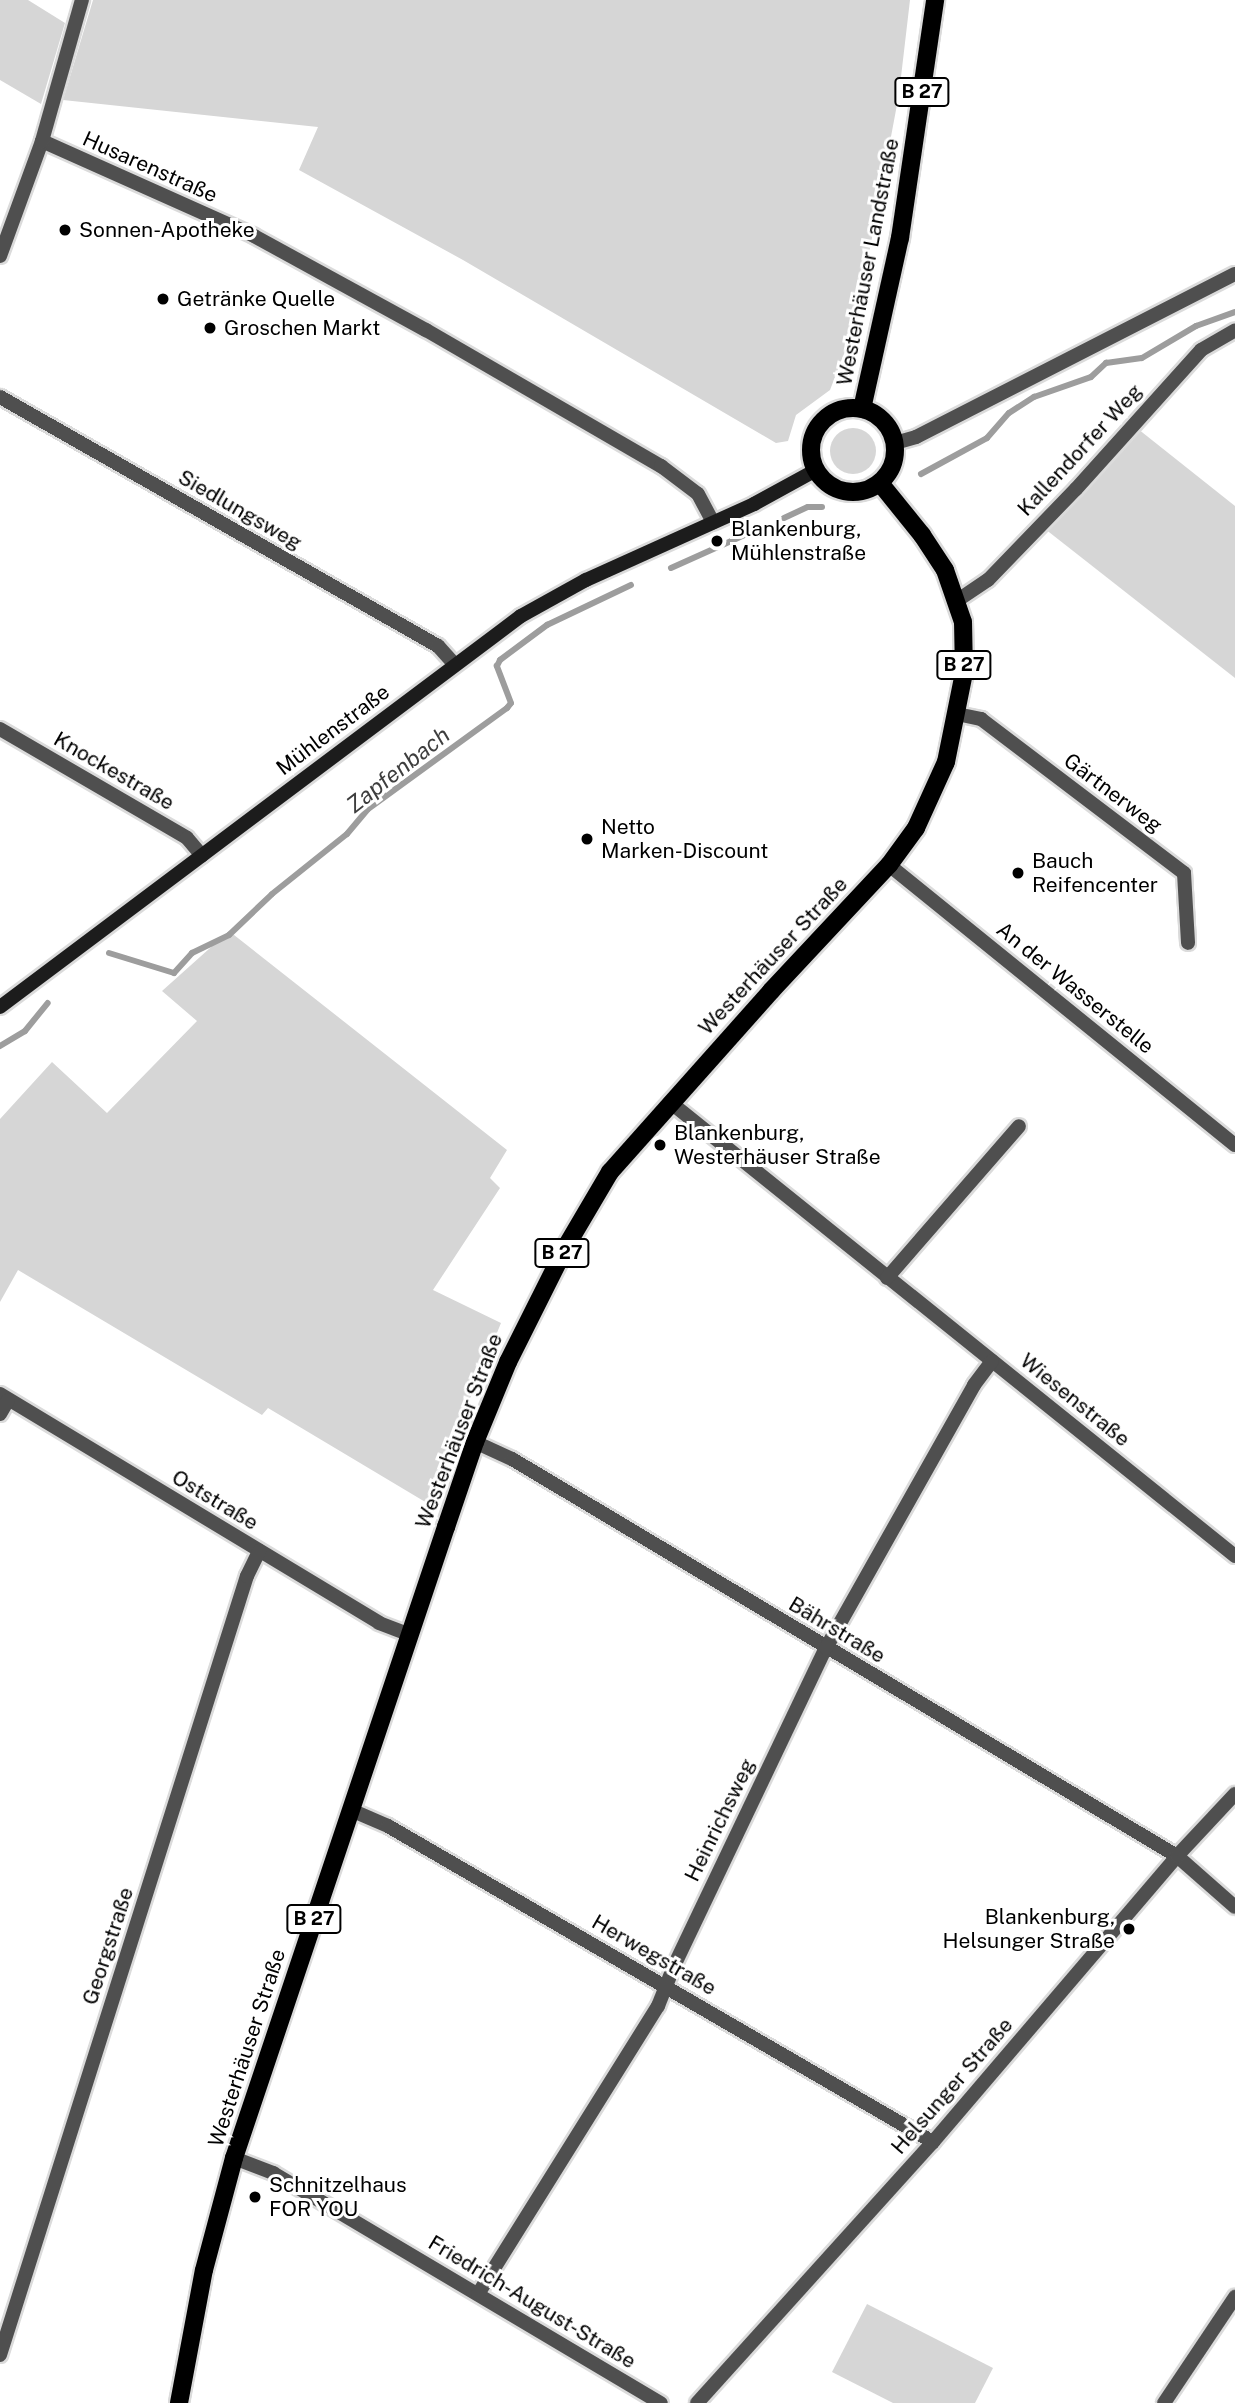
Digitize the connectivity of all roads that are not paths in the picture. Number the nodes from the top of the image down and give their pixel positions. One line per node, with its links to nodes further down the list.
1 (82, 0): 3 (street)
2 (934, 0): 8 (main road, Westerhäuser Landstraße / B 27)
3 (42, 141): 4 (street); 12 (street, Husarenstraße)
4 (0, 256)
5 (1235, 274): 9 (street)
6 (1235, 330): 13 (street, Kallendorfer Weg)
7 (0, 397): 14 (street, Siedlungsweg)
8 (862, 409): 9 (main road); 10 (main road)
9 (895, 443): 11 (main road)
10 (816, 470): 11 (main road); 12 (street, Mühlenstraße)
11 (880, 483): 13 (main road, Westerhäuser Straße / B 27)
12 (713, 522): 14 (street, Mühlenstraße)
13 (958, 600): 15 (main road, Westerhäuser Straße / B 27)
14 (455, 665): 17 (street, Mühlenstraße)
15 (957, 714): 18 (main road, Westerhäuser Straße / B 27); 19 (street, Gärtnerweg)
16 (0, 729): 17 (street, Knockestraße)
17 (202, 856): 20 (street, Mühlenstraße)
18 (888, 865): 21 (main road, Westerhäuser Straße / B 27); 23 (street, An der Wasserstelle)
19 (1188, 943)
20 (0, 1007)
21 (670, 1102): 24 (street, Wiesenstraße); 28 (main road, Westerhäuser Straße / B 27)
22 (1018, 1126): 24 (street)
23 (1235, 1144)
24 (887, 1279): 25 (street, Wiesenstraße)
25 (992, 1361): 30 (street, Wiesenstraße); 32 (street, Heinrichsweg)
26 (4, 1397): 27 (street); 29 (street, Oststraße)
27 (0, 1414)
28 (475, 1442): 31 (main road, Westerhäuser Straße / B 27); 32 (street, Bährstraße)
29 (259, 1551): 31 (street, Oststraße); 42 (street, Georgstraße)
30 (1235, 1556)
31 (410, 1635): 34 (main road, Westerhäuser Straße / B 27)
32 (826, 1648): 35 (street, Bährstraße); 37 (street, Heinrichsweg)
33 (1235, 1794): 35 (street, Helsunger Straße)
34 (351, 1810): 37 (street, Herwegstraße); 39 (main road, Westerhäuser Straße / B 27)
35 (1177, 1856): 36 (street, Bährstraße); 38 (street, Helsunger Straße)
36 (1235, 1907)
37 (666, 1986): 38 (street, Herwegstraße); 40 (street, Heinrichsweg)
38 (933, 2142): 45 (street, Helsunger Straße)
39 (234, 2158): 40 (street, Friedrich-August-Straße); 43 (main road, Westerhäuser Straße / B 27)
40 (478, 2294): 44 (street, Friedrich-August-Straße)
41 (1235, 2297): 46 (street)
42 (0, 2355)
43 (179, 2403)
44 (662, 2403)
45 (697, 2403)
46 (1164, 2403)

